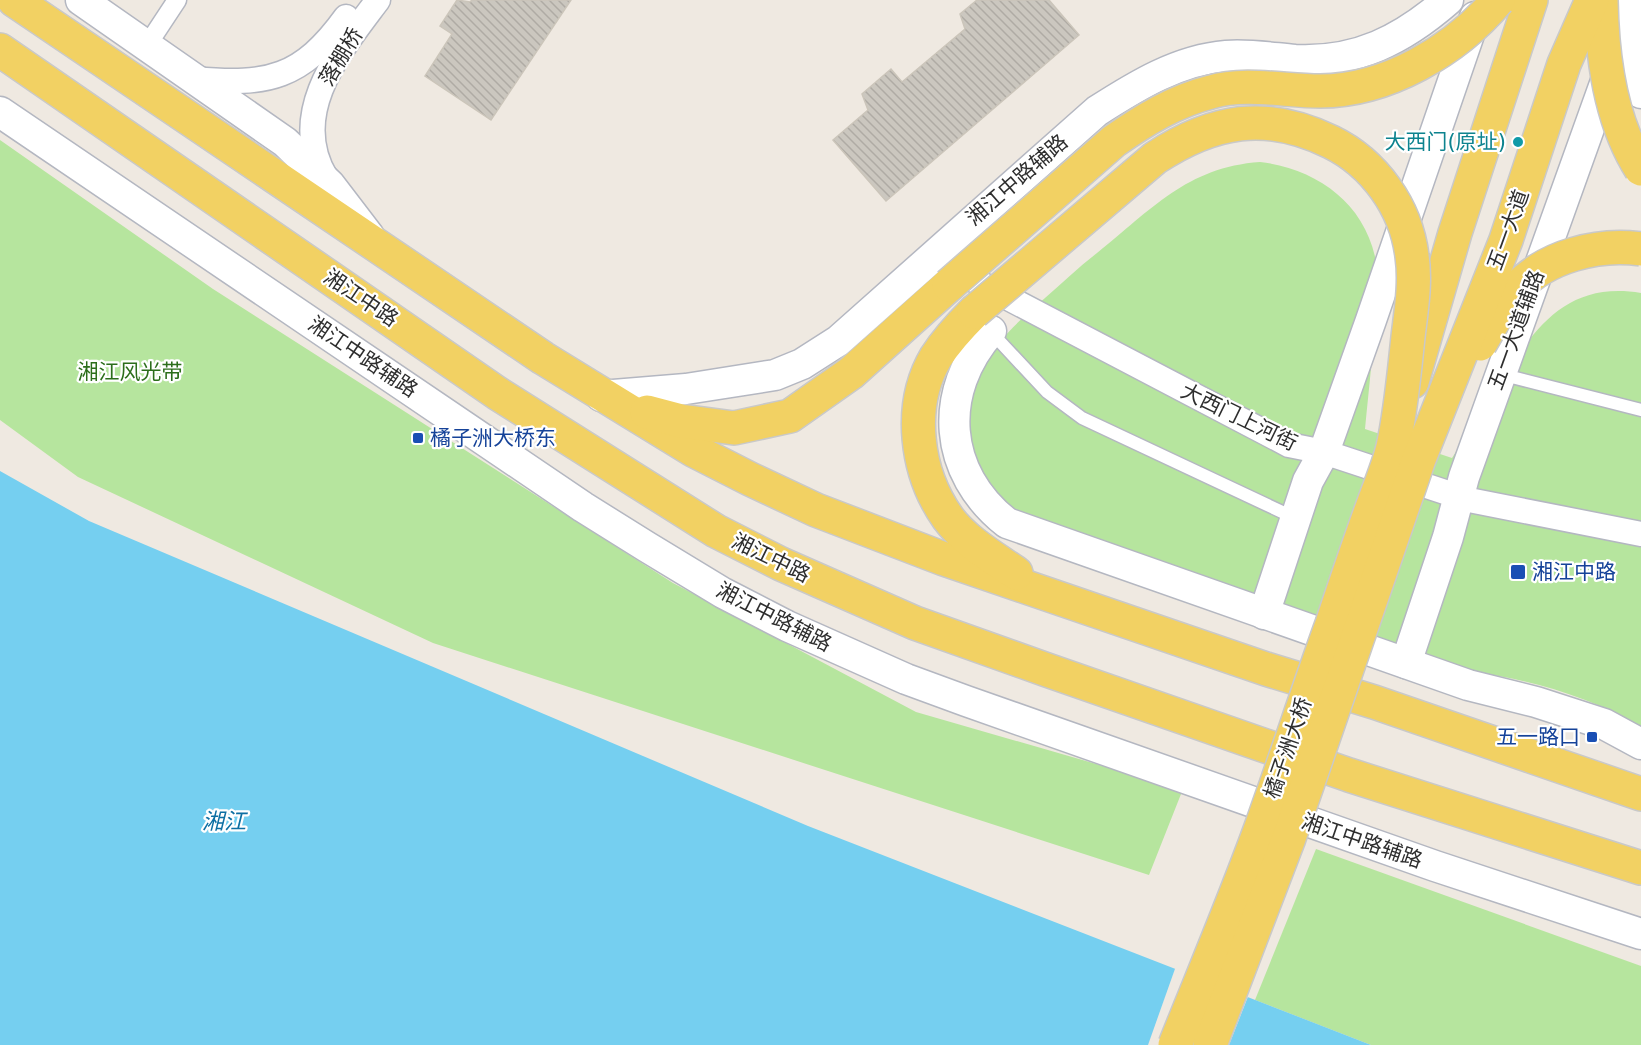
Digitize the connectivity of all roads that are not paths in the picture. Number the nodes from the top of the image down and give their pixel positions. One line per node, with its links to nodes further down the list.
1 (14, 0): 20 (main road)
2 (81, 0): 13 (street)
3 (177, 0): 13 (street)
4 (358, 0): 15 (street, 落棚桥)
5 (378, 0): 19 (street, 落棚桥)
6 (1448, 0): 22 (street, 湘江中路辅路)
7 (1481, 0): 27 (street)
8 (1498, 0): 25 (main road, bridge)
9 (1531, 0): 28 (main road, bridge)
10 (1592, 0): 28 (main road, 五一大道, bridge)
11 (1601, 0): 18 (main road, bridge)
12 (1634, 2): 16 (street); 24 (street, 五一大道辅路)
13 (146, 47): 15 (street)
14 (0, 50): 37 (main road, 湘江中路)
15 (195, 79): 19 (street)
16 (1641, 93)
17 (0, 112): 38 (street, 湘江中路辅路)
18 (1641, 169)
19 (330, 185): 20 (street)
20 (379, 248): 25 (main road)
21 (1641, 249): 28 (main road, bridge)
22 (930, 257): 25 (street, 湘江中路辅路); 27 (street, 大西门上河街)
23 (983, 322): 28 (main road, bridge); 30 (lane); 32 (main road); 33 (street)
24 (1500, 374): 26 (lane); 29 (street, 五一大道辅路)
25 (602, 396): 32 (main road)
26 (1641, 410)
27 (1323, 452): 29 (street, 大西门上河街); 30 (street)
28 (1406, 454): 39 (main road, 橘子洲大桥, bridge); 40 (main road, 橘子洲大桥, bridge)
29 (1457, 496): 31 (street, 大西门上河街); 34 (street, 五一大道辅路)
30 (1295, 518): 33 (street)
31 (1641, 534)
32 (1044, 593): 36 (main road)
33 (1264, 614): 34 (street)
34 (1406, 663): 35 (street)
35 (1641, 744)
36 (1636, 791)
37 (1641, 868)
38 (1641, 934)
39 (1175, 1045)
40 (1210, 1045)

